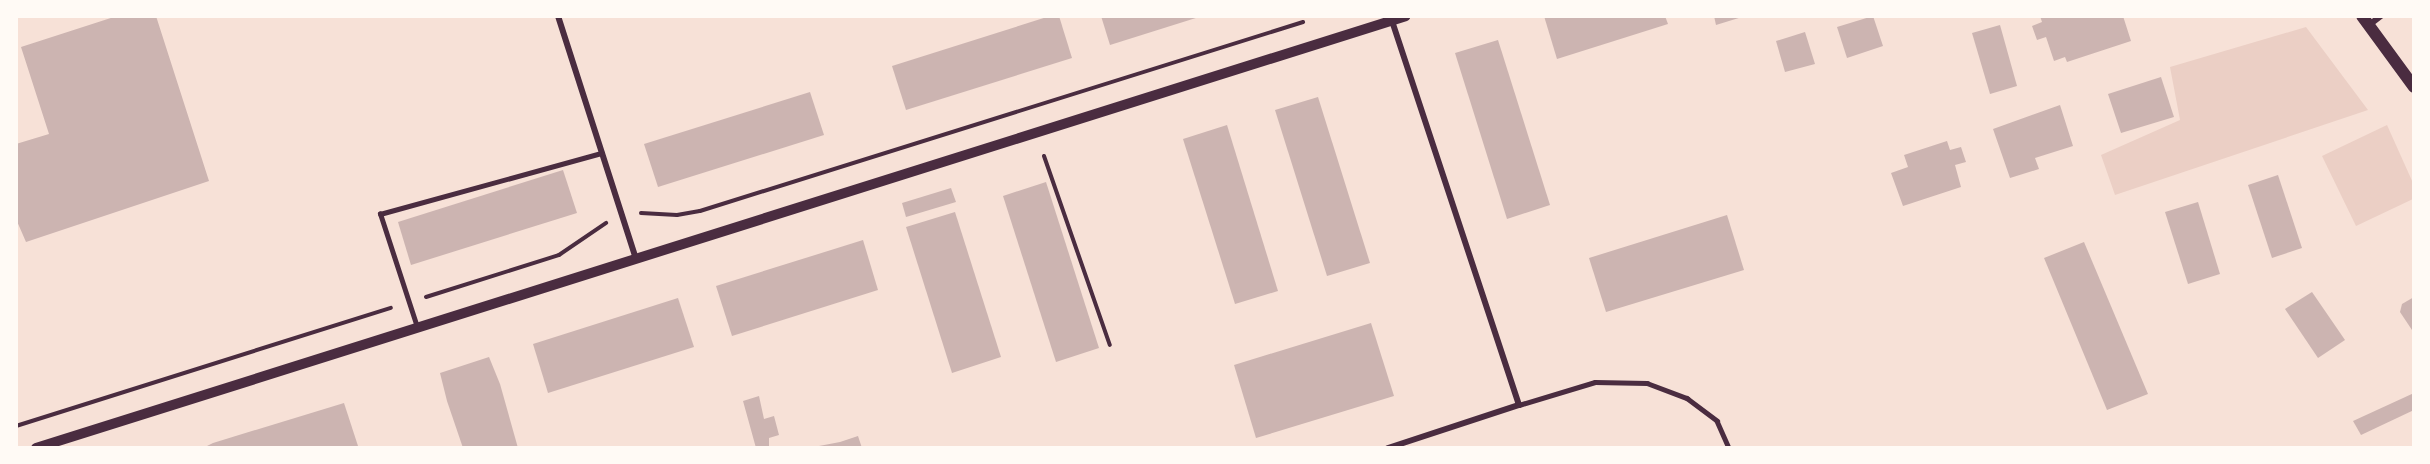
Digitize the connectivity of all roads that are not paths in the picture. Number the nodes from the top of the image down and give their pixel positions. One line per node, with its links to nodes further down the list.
1 (558, 16): 7 (street)
2 (1406, 16): 4 (street)
3 (2381, 16): 5 (street)
4 (1392, 21): 8 (street); 10 (street)
5 (2365, 21): 6 (main road)
6 (2414, 87)
7 (602, 153): 8 (street); 9 (lane)
8 (636, 259): 9 (street)
9 (417, 327): 11 (street)
10 (1519, 405): 12 (street); 13 (lane)
11 (36, 447)
12 (1388, 447)
13 (1729, 447)

